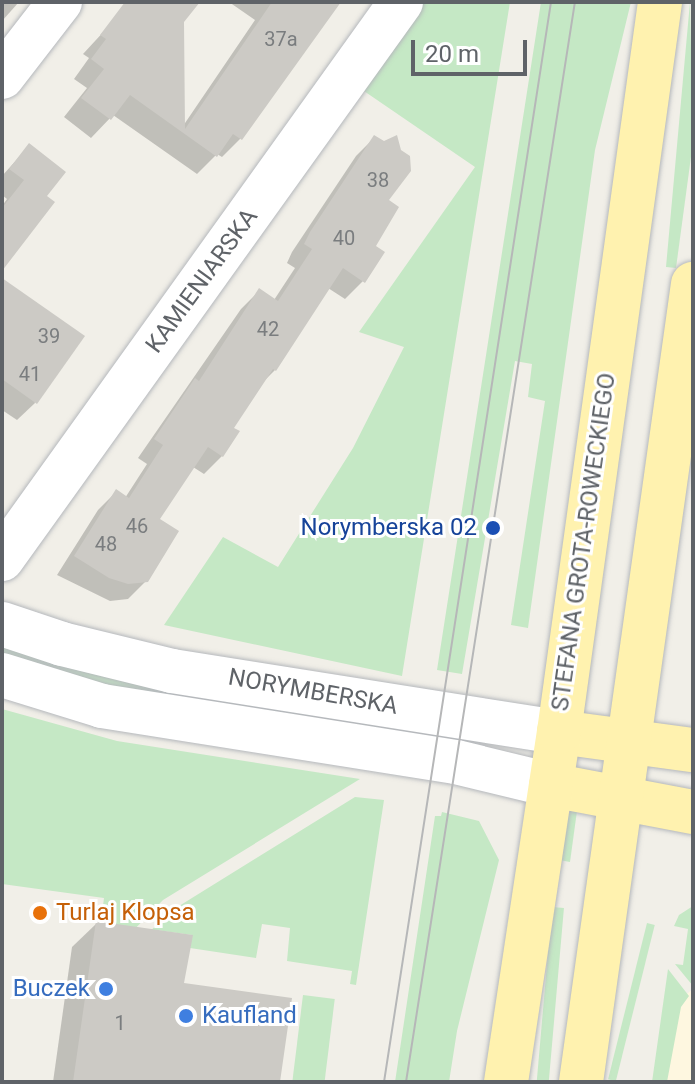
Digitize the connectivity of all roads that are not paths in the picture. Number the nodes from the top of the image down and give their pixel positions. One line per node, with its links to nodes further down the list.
1 (60, 2): 4 (street)
2 (401, 2): 6 (street, KAMIENIARSKA)
3 (660, 2): 9 (main road, STEFANA GROTA-ROWECKIEGO)
4 (2, 77)
5 (693, 284): 10 (main road)
6 (2, 559)
7 (2, 624): 9 (street, NORYMBERSKA)
8 (2, 675): 12 (street, NORYMBERSKA)
9 (559, 732): 10 (main road, NORYMBERSKA); 12 (main road, STEFANA GROTA-ROWECKIEGO)
10 (627, 743): 11 (main road, NORYMBERSKA); 13 (main road)
11 (693, 750)
12 (551, 785): 13 (main road); 15 (main road, STEFANA GROTA-ROWECKIEGO)
13 (619, 798): 14 (main road); 16 (main road)
14 (693, 812)
15 (506, 1082)
16 (581, 1082)

